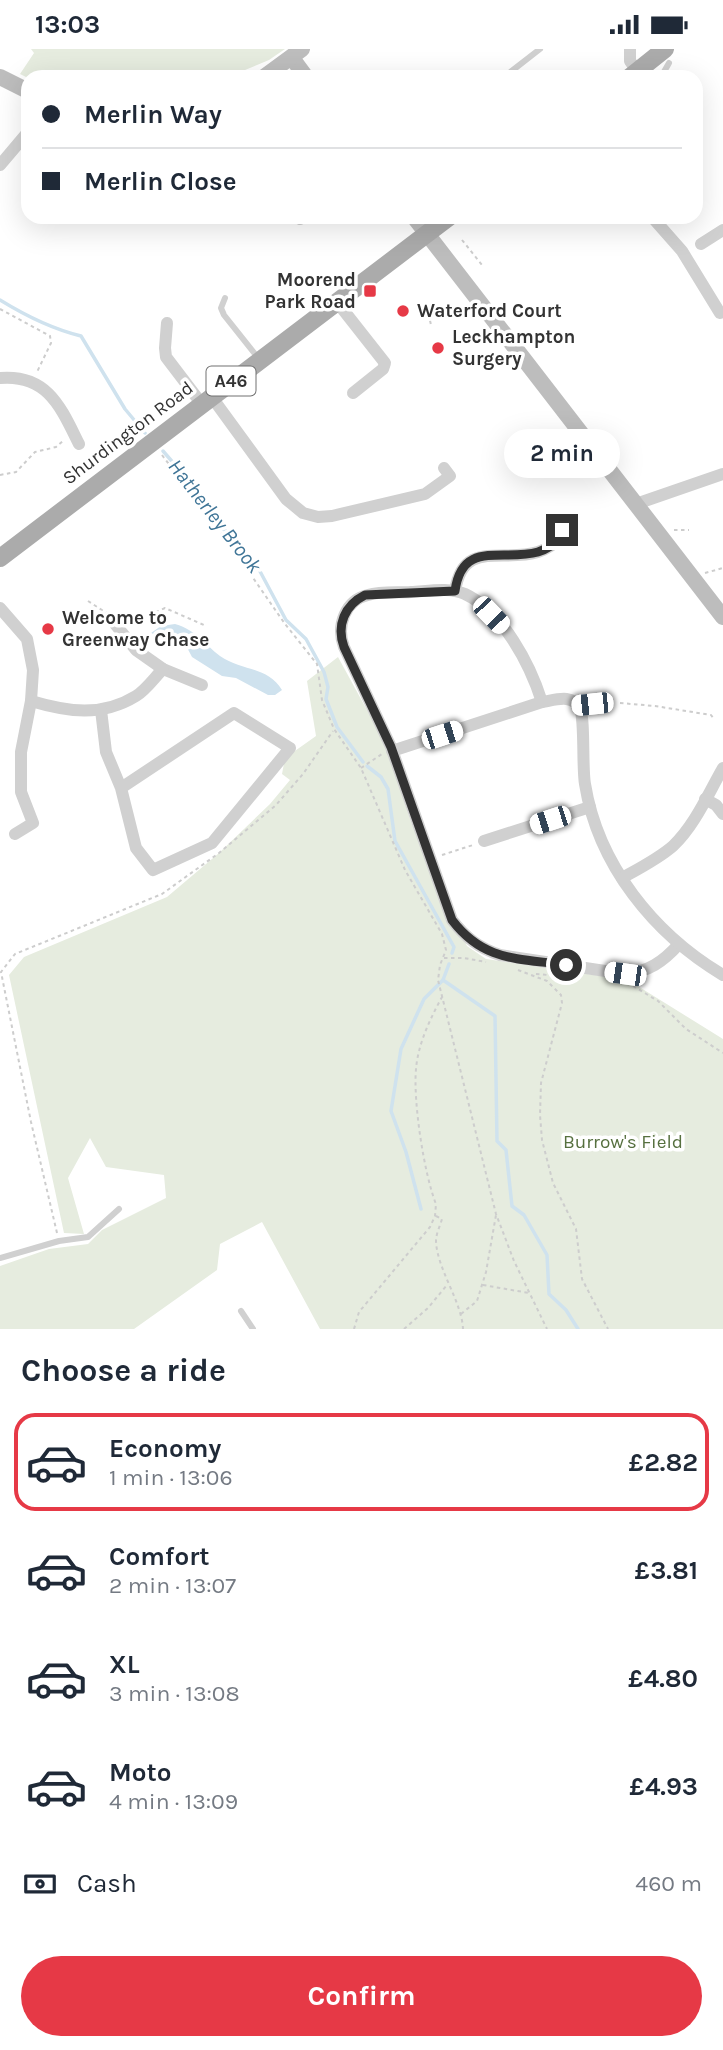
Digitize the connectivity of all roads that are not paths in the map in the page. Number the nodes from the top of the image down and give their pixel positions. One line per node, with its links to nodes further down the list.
1 (540, 49): 6 (lane)
2 (630, 49): 7 (street)
3 (297, 54): 5 (street)
4 (667, 56): 8 (main road)
5 (274, 70)
6 (512, 70)
7 (632, 70)
8 (642, 70)
9 (0, 77): 10 (street)
10 (21, 88)
11 (21, 140): 12 (street)
12 (0, 165)
13 (419, 224): 17 (street)
14 (440, 224): 17 (main road, Shurdington Road / A46)
15 (658, 224): 21 (street)
16 (723, 230): 18 (street)
17 (427, 234): 20 (main road, Shurdington Road / A46); 30 (street)
18 (701, 244)
19 (225, 298): 23 (lane)
20 (337, 302): 23 (main road, Shurdington Road / A46); 25 (street)
21 (718, 317)
22 (167, 323): 26 (street)
23 (260, 359): 26 (main road, Shurdington Road / A46)
24 (0, 379): 27 (street)
25 (354, 393)
26 (206, 400): 29 (street); 32 (main road, Shurdington Road / A46)
27 (76, 438)
28 (723, 474): 30 (street)
29 (450, 476)
30 (636, 504): 35 (street)
31 (565, 535): 33 (street)
32 (0, 558)
33 (455, 591): 40 (street); 44 (street)
34 (0, 608): 39 (street)
35 (723, 617)
36 (115, 620): 37 (street)
37 (163, 669): 38 (street); 43 (street)
38 (202, 685)
39 (31, 701): 43 (street); 50 (street)
40 (542, 702): 42 (street); 44 (street)
41 (607, 702): 42 (street)
42 (578, 705): 48 (street)
43 (101, 710): 46 (street)
44 (392, 749): 53 (street)
45 (723, 768): 47 (street)
46 (121, 788): 46 (street)
47 (705, 799): 49 (street); 52 (street)
48 (590, 807): 51 (street); 52 (street)
49 (723, 814)
50 (15, 835)
51 (484, 841)
52 (622, 878): 53 (street)
53 (679, 944): 54 (street)
54 (723, 975)
55 (119, 1209): 56 (lane)
56 (0, 1258)
57 (242, 1311): 58 (lane)
58 (253, 1329)

